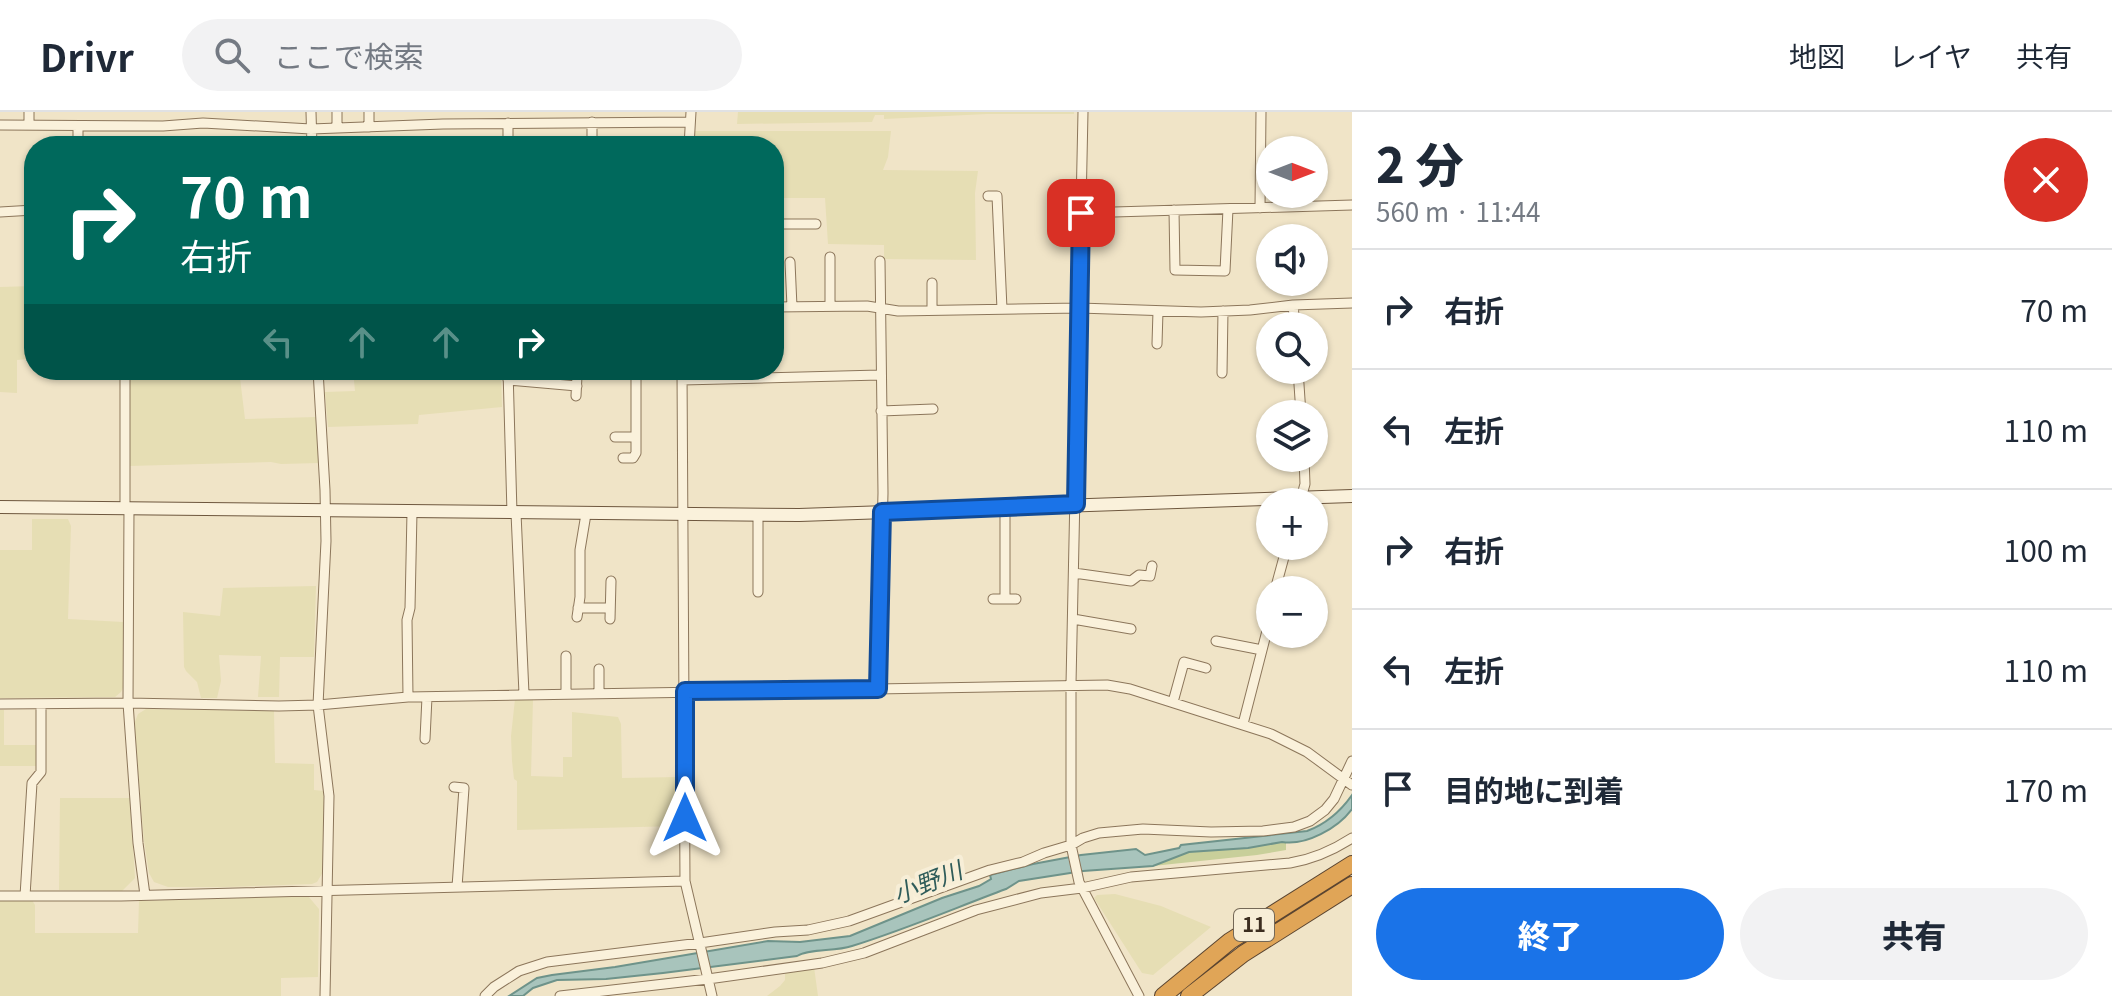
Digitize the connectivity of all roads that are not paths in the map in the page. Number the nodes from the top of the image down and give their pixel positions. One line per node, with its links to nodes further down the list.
1 (29, 112): 16 (street)
2 (116, 112): 19 (street)
3 (311, 112): 22 (street)
4 (337, 112): 21 (street)
5 (369, 112): 20 (street)
6 (420, 112): 17 (street)
7 (479, 112): 14 (street)
8 (1083, 112): 36 (street)
9 (1261, 112): 27 (street)
10 (691, 117): 12 (street)
11 (203, 118): 19 (street); 22 (street)
12 (592, 122): 13 (street); 26 (street)
13 (508, 123): 14 (street); 25 (street)
14 (479, 124): 17 (street)
15 (0, 125): 16 (street)
16 (29, 125): 18 (street)
17 (420, 125): 20 (street)
18 (78, 126): 19 (street); 23 (street)
19 (115, 126)
20 (369, 127): 21 (street)
21 (337, 128): 22 (street)
22 (311, 129): 24 (street)
23 (78, 136)
24 (311, 136)
25 (508, 136)
26 (592, 136)
27 (1261, 136)
28 (988, 196): 50 (street)
29 (1352, 205): 30 (street)
30 (1328, 206)
31 (1260, 208): 32 (street)
32 (1228, 209): 33 (street); 33 (street)
33 (1174, 210): 36 (street)
34 (24, 211): 35 (street)
35 (0, 212)
36 (1081, 213): 49 (street)
37 (816, 224): 38 (street)
38 (784, 228)
39 (830, 257): 45 (street)
40 (880, 261): 48 (street)
41 (790, 262): 47 (street)
42 (932, 283): 51 (street)
43 (1352, 303): 44 (street)
44 (1293, 305): 53 (street); 54 (street)
45 (830, 306): 47 (street); 48 (street)
46 (784, 307): 47 (street)
47 (792, 307)
48 (881, 308): 51 (street); 58 (street)
49 (1079, 308): 50 (street); 52 (street); 74 (street)
50 (1002, 309): 51 (street)
51 (932, 310)
52 (1158, 311): 53 (street); 55 (street)
53 (1223, 311): 56 (street)
54 (1294, 312)
55 (1157, 344)
56 (1222, 373)
57 (784, 375): 58 (street)
58 (880, 375): 67 (street)
59 (125, 380): 77 (street)
60 (318, 380): 78 (street)
61 (508, 380): 81 (street)
62 (539, 380): 65 (street)
63 (636, 380): 69 (street)
64 (682, 380): 83 (street)
65 (577, 386)
66 (933, 409): 67 (street)
67 (881, 411): 80 (street)
68 (615, 437): 69 (street)
69 (636, 437): 70 (street)
70 (623, 458)
71 (1352, 496): 72 (street)
72 (1328, 497)
73 (1256, 500): 74 (street)
74 (1076, 504): 76 (street); 86 (street)
75 (0, 507): 77 (street)
76 (1005, 507): 80 (street); 89 (street)
77 (127, 508): 78 (street); 106 (street)
78 (325, 510): 79 (street); 109 (street)
79 (412, 512): 81 (street); 103 (street)
80 (882, 512): 84 (street); 98 (street)
81 (514, 513): 82 (street); 101 (street)
82 (586, 514): 83 (street); 87 (street)
83 (684, 515): 84 (street); 99 (street)
84 (758, 515): 88 (street)
85 (1152, 566): 86 (street)
86 (1074, 573): 90 (street)
87 (611, 581)
88 (758, 592)
89 (993, 599)
90 (1073, 619): 91 (street); 97 (street)
91 (1131, 629)
92 (1216, 641): 93 (street)
93 (1262, 650): 110 (street)
94 (566, 656): 102 (street)
95 (1206, 668): 105 (street)
96 (599, 669): 100 (street)
97 (1071, 684): 98 (street); 105 (street); 116 (street)
98 (878, 689): 99 (street)
99 (685, 691): 100 (street); 118 (street)
100 (599, 693): 102 (street)
101 (524, 694): 102 (street); 104 (street)
102 (566, 694)
103 (408, 697): 104 (street); 109 (street)
104 (427, 697): 111 (street)
105 (1173, 702): 110 (street)
106 (128, 703): 108 (street); 109 (street); 123 (street)
107 (0, 704): 108 (street)
108 (41, 704): 125 (street)
109 (318, 705): 122 (street)
110 (1243, 724): 113 (street)
111 (425, 739)
112 (1352, 761): 113 (street)
113 (1347, 781): 116 (street)
114 (454, 787): 121 (street)
115 (1352, 838): 119 (street)
116 (1072, 849): 119 (street); 126 (street)
117 (1352, 864): 133 (highway, 11)
118 (685, 881): 121 (street); 126 (street)
119 (1080, 885): 127 (street); 132 (street)
120 (1352, 885): 134 (highway, 11)
121 (457, 887): 122 (street)
122 (328, 890): 123 (street); 128 (street)
123 (145, 895): 125 (street)
124 (0, 896): 125 (street)
125 (25, 896)
126 (700, 946): 127 (street); 129 (street)
127 (707, 977): 130 (street); 131 (street)
128 (325, 996)
129 (485, 996)
130 (560, 996)
131 (712, 996)
132 (1139, 996)
133 (1163, 996)
134 (1189, 996)

